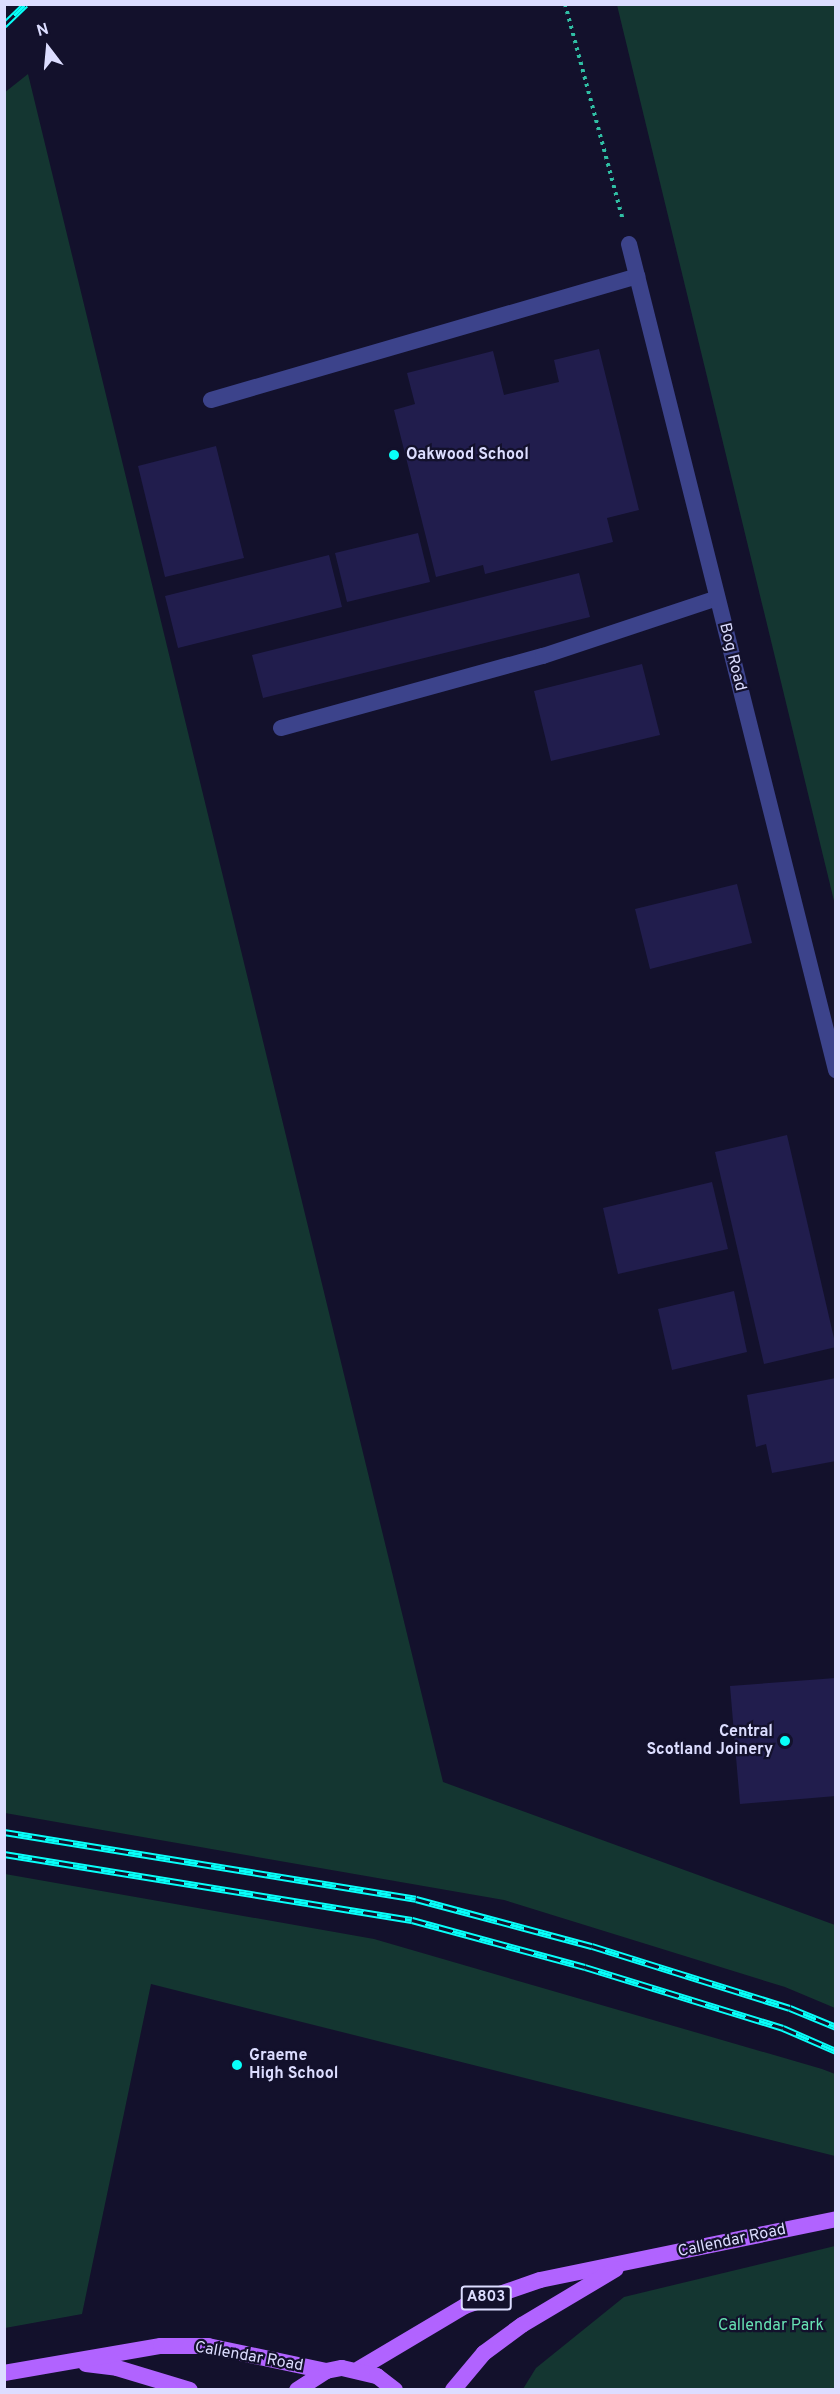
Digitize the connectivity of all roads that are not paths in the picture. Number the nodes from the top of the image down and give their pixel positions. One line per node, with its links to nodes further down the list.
1 (629, 244): 2 (street, Bog Road)
2 (637, 276): 3 (street); 4 (street, Bog Road)
3 (212, 400)
4 (717, 598): 5 (street); 6 (street, Bog Road)
5 (281, 728)
6 (836, 1070)
7 (836, 2219): 8 (main road, Callendar Road / A803)
8 (627, 2262): 10 (main road, Callendar Road / A803); 16 (main road, Callendar Road / A803)
9 (65, 2361): 11 (main road, Callendar Road / A803); 12 (main road, Callendar Road / A803); 13 (main road, Callendar Road / A803)
10 (359, 2369): 11 (main road, A803); 15 (main road)
11 (326, 2371): 14 (main road, A803)
12 (4, 2373)
13 (190, 2390)
14 (297, 2390)
15 (394, 2390)
16 (453, 2390)

